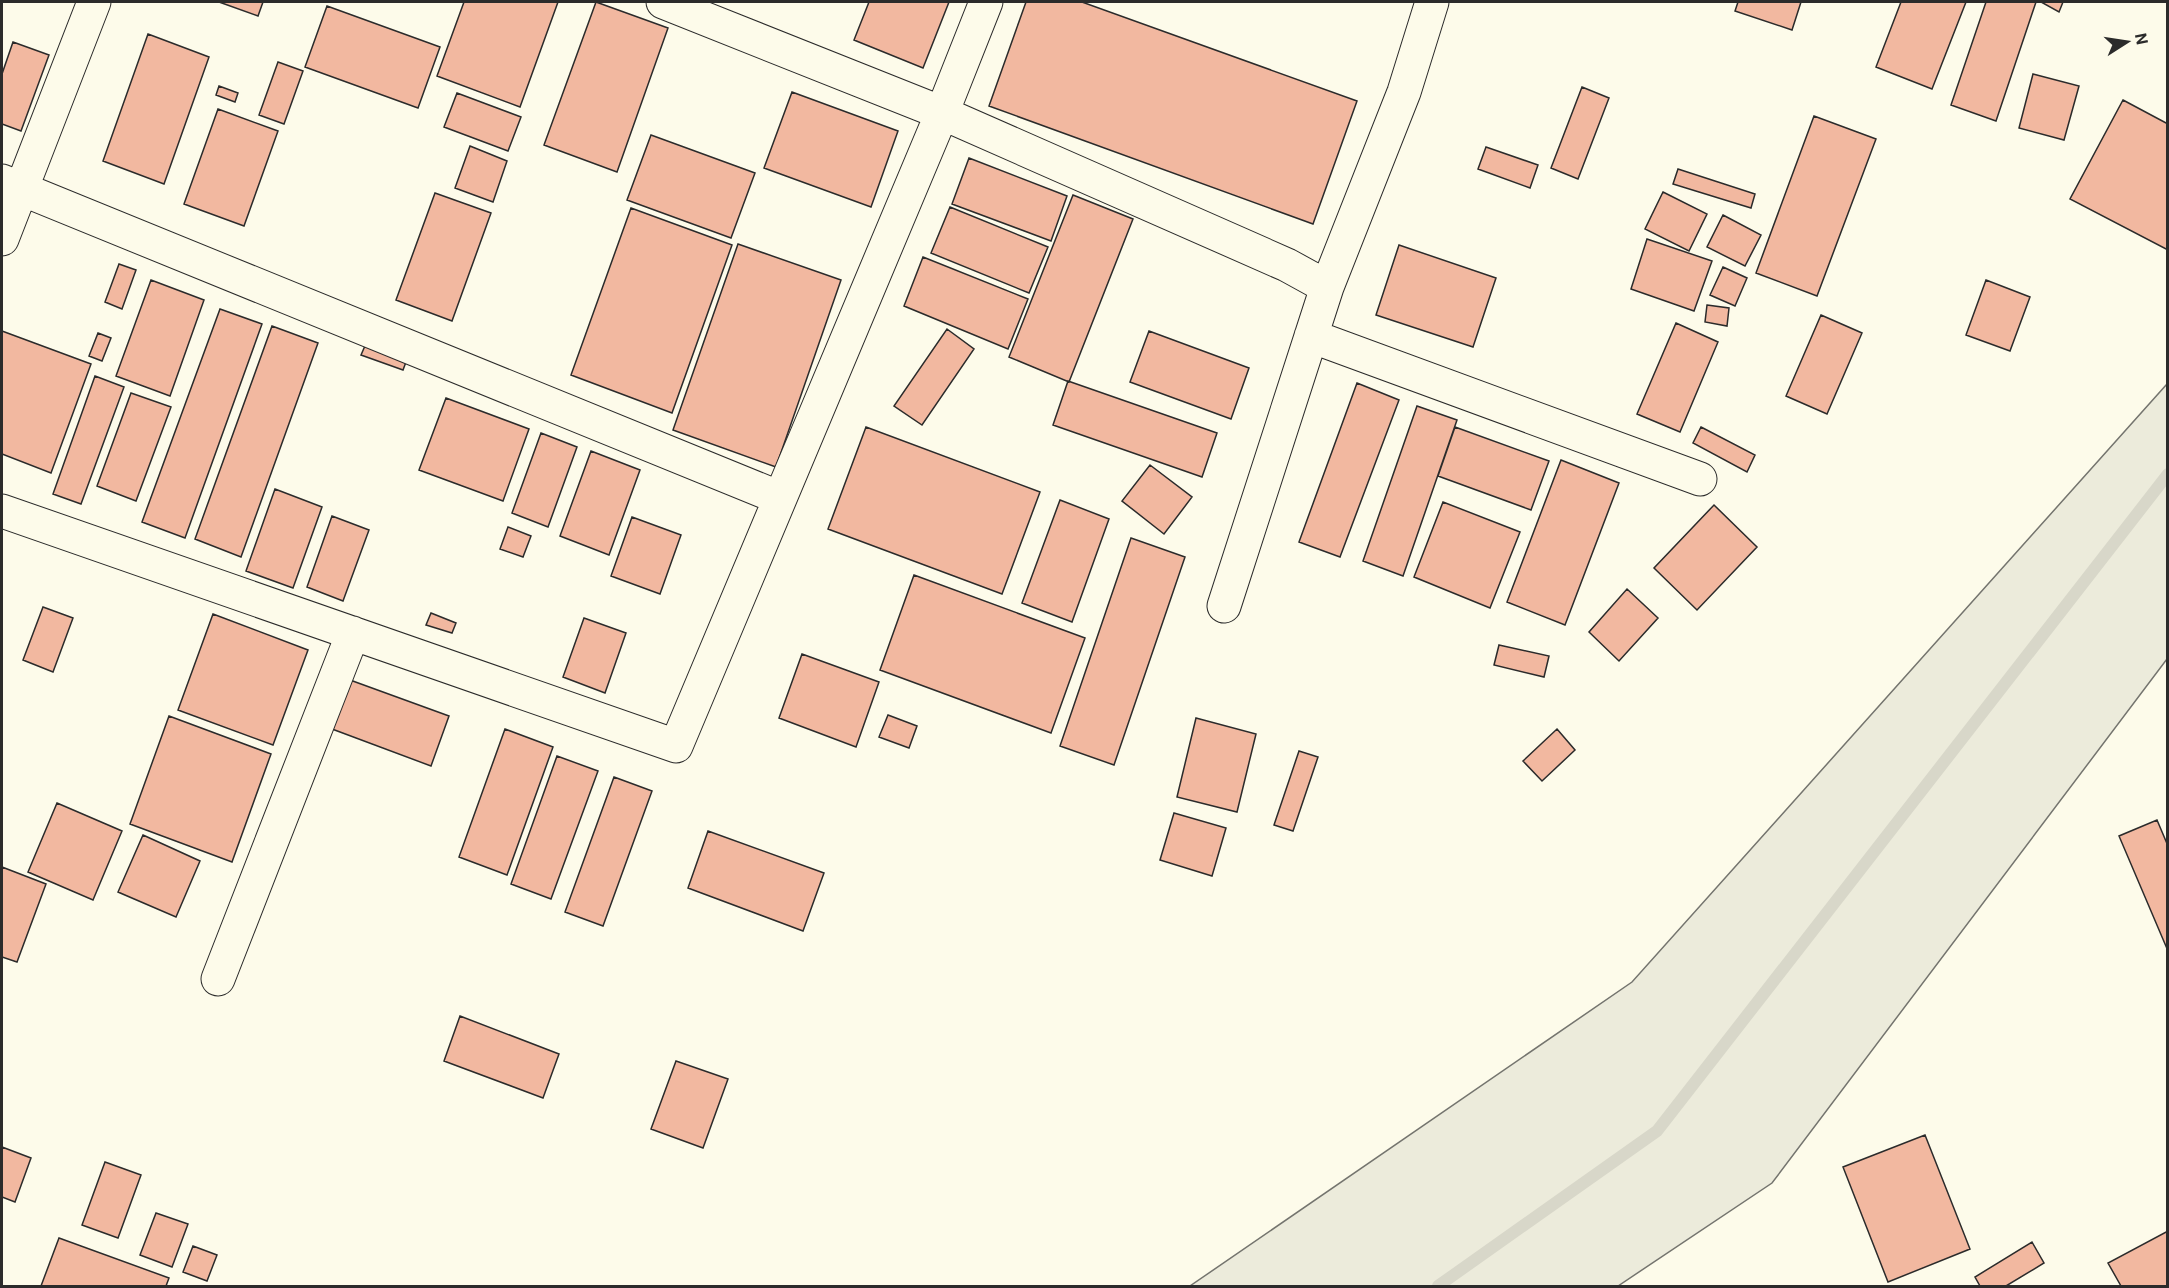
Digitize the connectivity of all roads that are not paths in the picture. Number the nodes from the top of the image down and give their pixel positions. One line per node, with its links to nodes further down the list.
1 (94, 2): 6 (street)
2 (663, 2): 5 (street)
3 (986, 2): 5 (street)
4 (1432, 2): 8 (street)
5 (942, 113): 8 (street); 11 (street)
6 (12, 185): 7 (street); 11 (street)
7 (2, 239)
8 (1327, 287): 9 (street)
9 (1311, 336): 10 (street); 13 (street)
10 (1700, 479)
11 (780, 498): 14 (street)
12 (2, 511): 14 (street)
13 (1224, 606)
14 (353, 633): 15 (street)
15 (218, 979)

